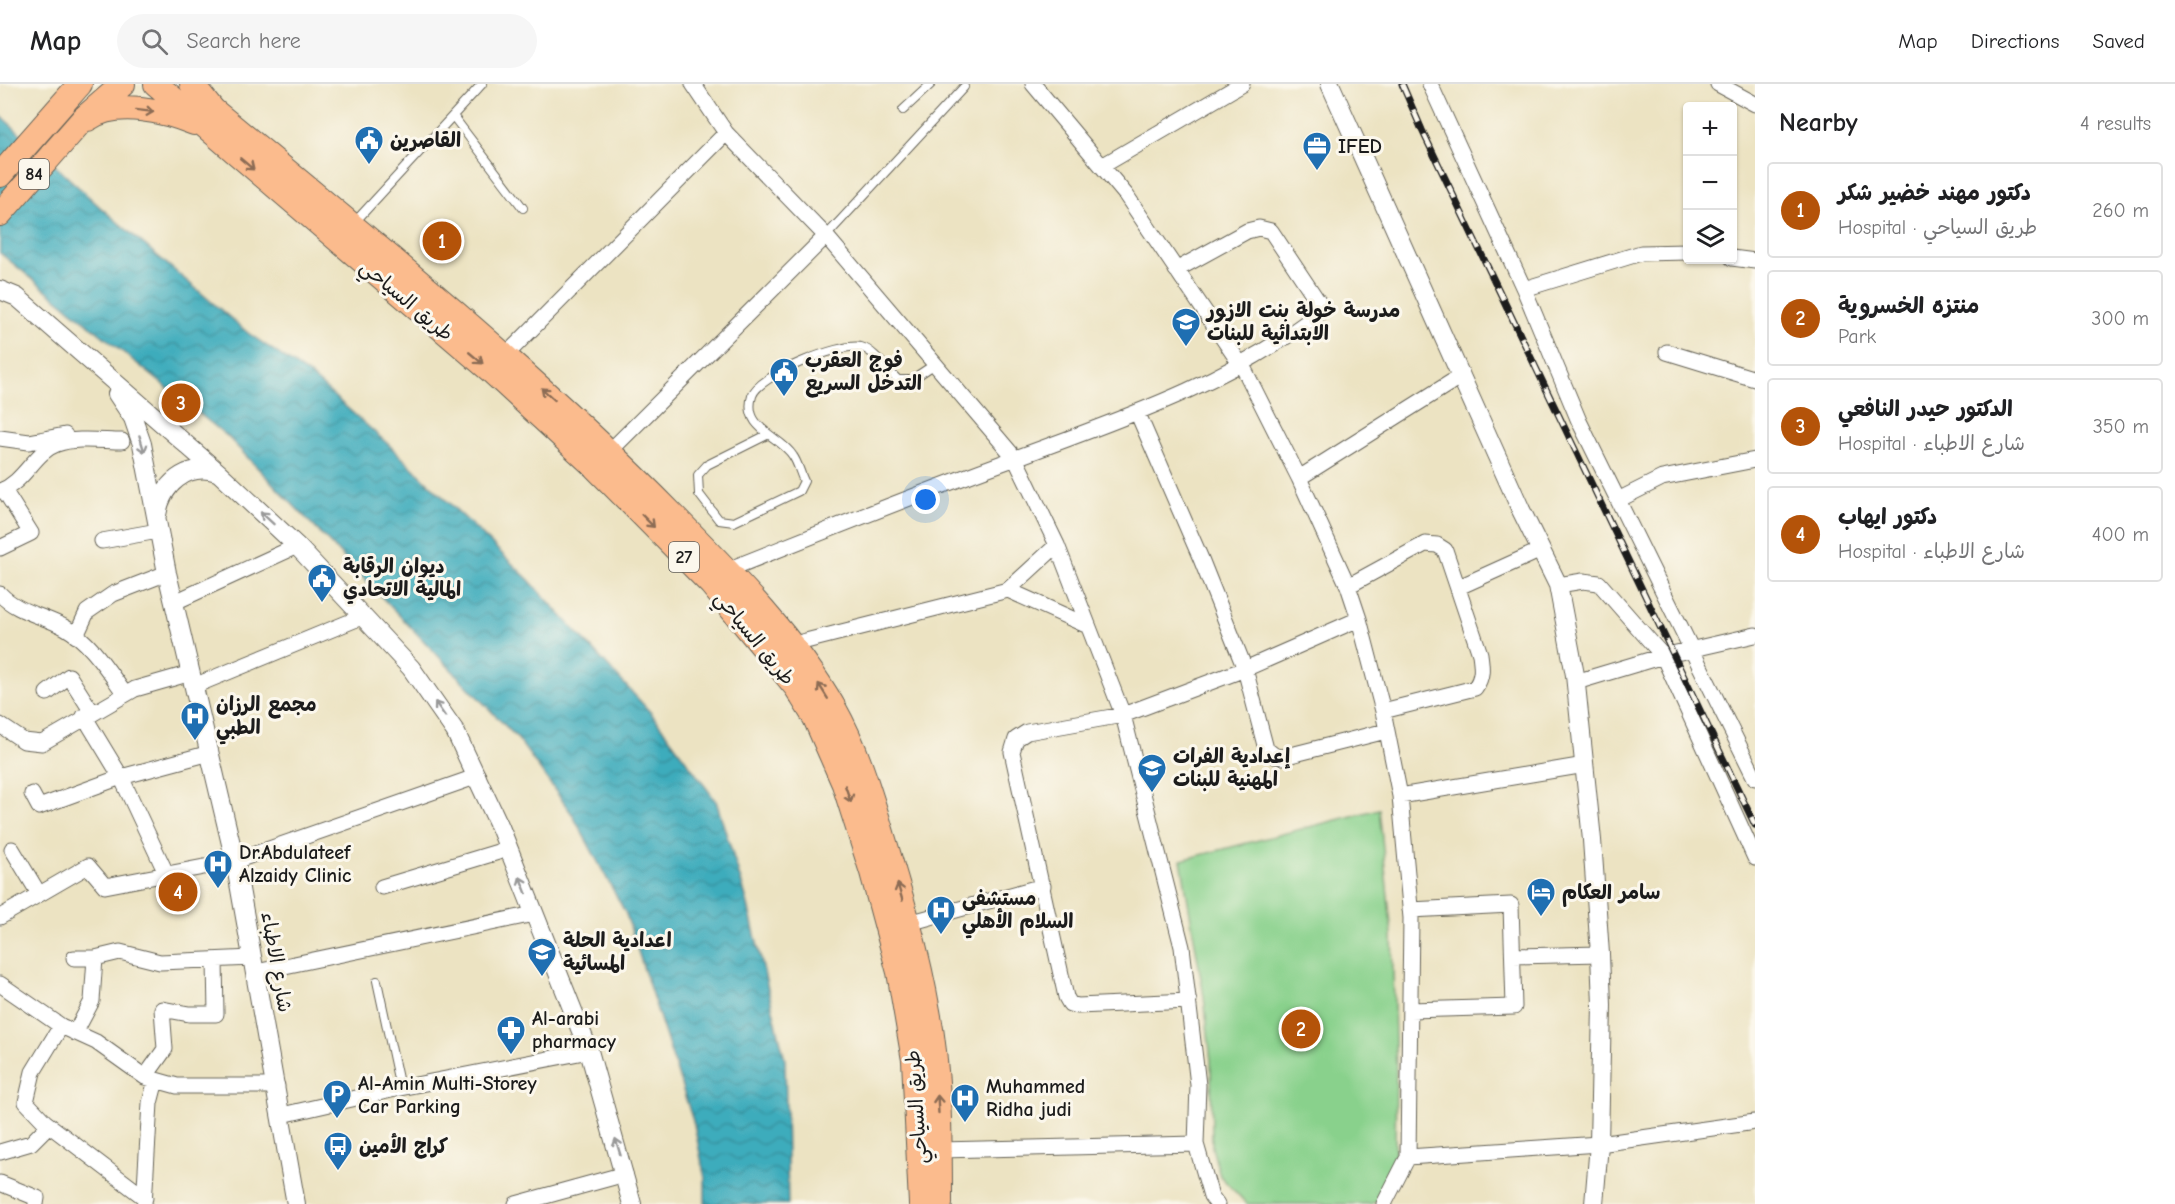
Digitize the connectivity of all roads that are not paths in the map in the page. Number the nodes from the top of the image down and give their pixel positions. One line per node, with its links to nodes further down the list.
1 (80, 84): 22 (main road, 84)
2 (123, 84): 18 (main road, 84)
3 (156, 84): 20 (main road, طريق السياحي / 27)
4 (192, 84): 25 (main road, طريق السياحي / 27)
5 (482, 84): 17 (lane)
6 (693, 84): 19 (street)
7 (931, 84): 16 (lane)
8 (1033, 84): 21 (street)
9 (1242, 84): 21 (street)
10 (1330, 84): 38 (street)
11 (1430, 84): 31 (street)
12 (1718, 84): 14 (street)
13 (964, 87): 26 (lane)
14 (1741, 90): 15 (street)
15 (1755, 104)
16 (903, 110)
17 (453, 116): 23 (lane); 25 (lane)
18 (70, 133): 20 (main road, one-way to 20); 24 (main road, 84)
19 (726, 133): 26 (street); 34 (street)
20 (213, 135): 41 (main road, طريق السياحي / 27, one-way to 41)
21 (1102, 166): 30 (street)
22 (0, 175)
23 (523, 208)
24 (0, 214)
25 (352, 225): 34 (main road, طريق السياحي / 27)
26 (826, 236): 36 (street); 46 (street)
27 (1683, 252): 31 (street)
28 (1737, 259): 29 (street)
29 (1755, 261)
30 (1176, 270): 37 (street); 37 (street)
31 (1524, 289): 53 (street)
32 (0, 290): 35 (street)
33 (1667, 352): 39 (street)
34 (506, 355): 41 (main road, طريق السياحي / 27, one-way to 34)
35 (90, 360): 49 (street); 54 (street, شارع الاطباء, one-way to 54)
36 (935, 364): 42 (lane); 47 (street)
37 (1241, 364): 40 (street); 50 (street)
38 (1461, 376): 50 (street); 59 (street)
39 (1755, 379)
40 (1138, 414): 47 (street); 76 (street)
41 (560, 420): 46 (main road, طريق السياحي / 27); 51 (main road, طريق السياحي / 27)
42 (767, 435): 42 (lane)
43 (0, 438): 44 (street)
44 (93, 441): 45 (street); 52 (street)
45 (122, 441)
46 (610, 451): 51 (main road, طريق السياحي / 27)
47 (1015, 458): 56 (street); 60 (street)
48 (1755, 460): 53 (street)
49 (219, 473): 54 (street); 57 (street, one-way to 49)
50 (1299, 478): 63 (street)
51 (626, 483): 60 (main road, طريق السياحي / 27); 85 (main road, طريق السياحي / 27, one-way to 85)
52 (2, 490): 58 (street)
53 (1618, 501): 74 (street)
54 (158, 525): 55 (street); 61 (street, شارع الاطباء)
55 (102, 541)
56 (1057, 544): 65 (street); 70 (street)
57 (297, 546): 67 (street); 68 (street)
58 (0, 548)
59 (1541, 550): 62 (street); 64 (street)
60 (726, 570): 73 (main road, طريق السياحي / 27)
61 (167, 573): 67 (street, شارع الاطباء); 72 (street)
62 (1558, 585): 75 (street); 78 (street)
63 (1348, 586): 64 (street); 69 (street)
64 (1459, 587): 81 (street)
65 (1008, 590): 70 (street); 73 (street)
66 (0, 594): 72 (street)
67 (175, 602): 77 (street, شارع الاطباء)
68 (364, 616): 77 (street); 90 (street, one-way to 68)
69 (1359, 619): 76 (street); 81 (street)
70 (1088, 626): 83 (street)
71 (1755, 635): 74 (street)
72 (76, 636): 80 (street)
73 (790, 645): 85 (main road, طريق السياحي / 27, one-way to 73)
74 (1691, 649): 75 (street); 92 (street)
75 (1663, 656): 78 (street); 97 (street)
76 (1245, 669): 83 (street); 86 (street)
77 (193, 680): 80 (street); 87 (street, شارع الاطباء)
78 (1576, 682): 89 (street)
79 (46, 693): 82 (street)
80 (125, 694): 82 (street)
81 (1383, 711): 86 (street)
82 (88, 714): 84 (street); 91 (street)
83 (1123, 715): 100 (street); 115 (street)
84 (0, 722)
85 (832, 728): 88 (main road, طريق السياحي / 27)
86 (1386, 730): 94 (street)
87 (210, 753): 91 (street); 98 (street, شارع الاطباء)
88 (844, 755): 106 (main road, طريق السياحي / 27, one-way to 88); 139 (main road, طريق السياحي / 27, one-way to 139)
89 (1585, 765): 94 (street); 107 (street)
90 (478, 776): 96 (street); 98 (street)
91 (121, 777): 93 (street); 99 (street)
92 (1755, 778)
93 (32, 794)
94 (1400, 796): 103 (street)
95 (12, 849): 102 (street)
96 (508, 849): 101 (street); 104 (street, one-way to 96)
97 (1755, 858)
98 (235, 861): 99 (street); 112 (street, شارع الاطباء)
99 (166, 873): 102 (street)
100 (1043, 886): 106 (street); 115 (street)
101 (382, 887)
102 (39, 894): 105 (street)
103 (1410, 910): 108 (street); 116 (street)
104 (534, 914): 112 (street); 119 (street)
105 (0, 917)
106 (909, 923): 128 (main road, طريق السياحي / 27, one-way to 106)
107 (1600, 954): 108 (street); 127 (street)
108 (1513, 956): 116 (street)
109 (74, 958): 110 (street)
110 (96, 958): 111 (street); 118 (street)
111 (215, 961): 112 (street); 120 (street)
112 (254, 965): 121 (street, شارع الاطباء)
113 (377, 981): 122 (lane)
114 (0, 984): 117 (street)
115 (1189, 1001): 126 (street)
116 (1410, 1010): 130 (street)
117 (61, 1026): 118 (street); 125 (street)
118 (75, 1033): 120 (street)
119 (589, 1051): 122 (street); 131 (street, one-way to 119)
120 (151, 1079): 121 (street); 133 (street)
121 (277, 1086): 123 (street, شارع الاطباء)
122 (400, 1088): 123 (street)
123 (282, 1115): 136 (street, شارع الاطباء)
124 (1755, 1122): 127 (street)
125 (49, 1125): 129 (street); 133 (street)
126 (1196, 1144): 128 (street); 134 (street)
127 (1599, 1144): 130 (street); 142 (street)
128 (940, 1150): 140 (main road, طريق السياحي / 27)
129 (0, 1152)
130 (1408, 1157): 141 (street)
131 (625, 1174): 137 (street); 138 (street)
132 (0, 1183): 135 (street)
133 (145, 1201)
134 (1209, 1202)
135 (36, 1204)
136 (296, 1204)
137 (516, 1204)
138 (632, 1204)
139 (921, 1204)
140 (940, 1204)
141 (1384, 1204)
142 (1594, 1204)

